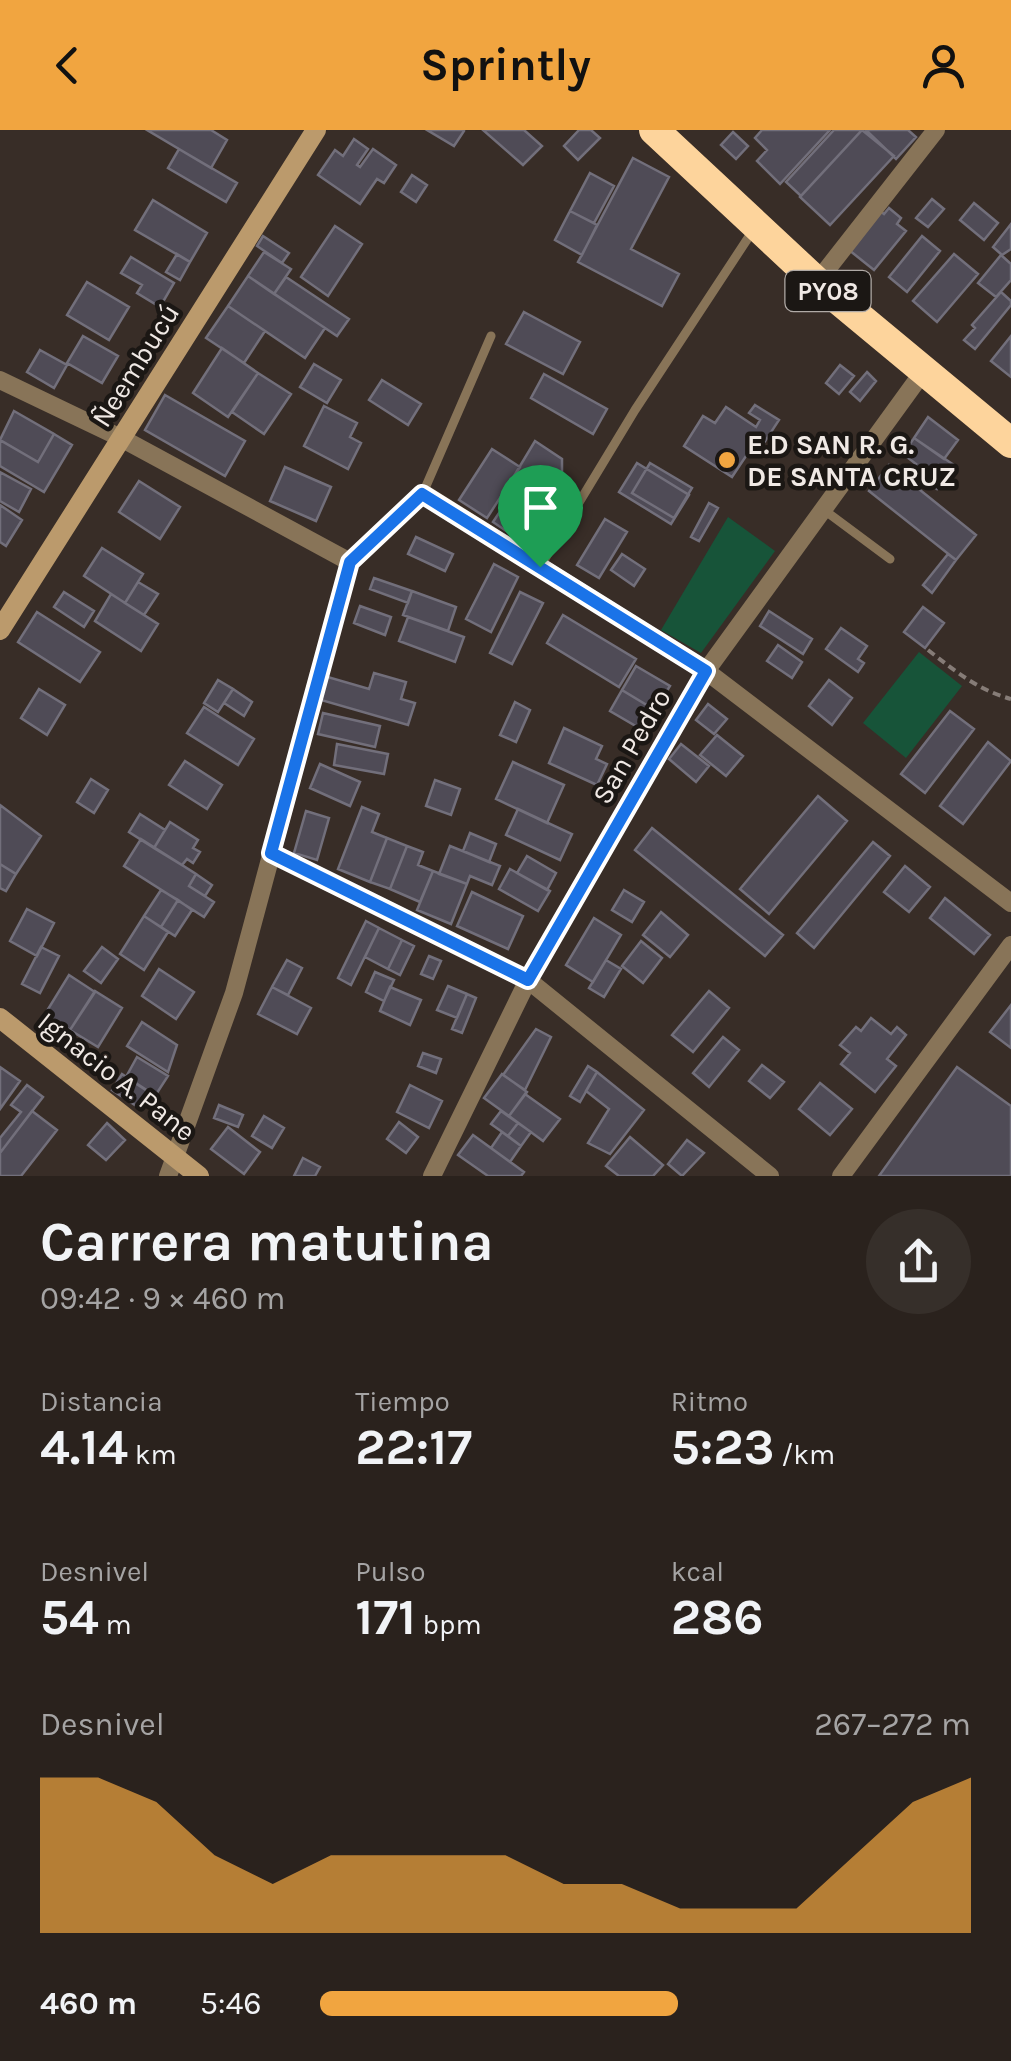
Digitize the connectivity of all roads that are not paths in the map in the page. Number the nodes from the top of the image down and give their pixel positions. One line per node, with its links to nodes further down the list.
1 (316, 130): 9 (street, Ñeembucú)
2 (654, 130): 4 (highway, PY08)
3 (936, 130): 5 (street)
4 (756, 225): 5 (highway, PY08); 15 (lane)
5 (817, 282): 7 (highway, PY08)
6 (490, 336): 11 (lane)
7 (923, 372): 10 (highway, PY08); 12 (street, San Pedro)
8 (0, 380): 9 (street)
9 (121, 438): 14 (street); 16 (street, Ñeembucú)
10 (1011, 443)
11 (422, 494): 14 (street); 15 (street)
12 (824, 510): 13 (lane); 17 (street, San Pedro)
13 (890, 559)
14 (350, 562): 18 (street)
15 (540, 567): 17 (street)
16 (0, 630)
17 (706, 671): 19 (street); 21 (street, San Pedro)
18 (271, 853): 21 (street); 23 (street)
19 (1011, 903)
20 (1008, 958): 27 (street)
21 (528, 980): 25 (street, San Pedro); 26 (street)
22 (0, 1018): 23 (street, Ignacio A. Pane)
23 (172, 1167): 24 (street, Ignacio A. Pane)
24 (199, 1176)
25 (432, 1176)
26 (770, 1176)
27 (841, 1176)

